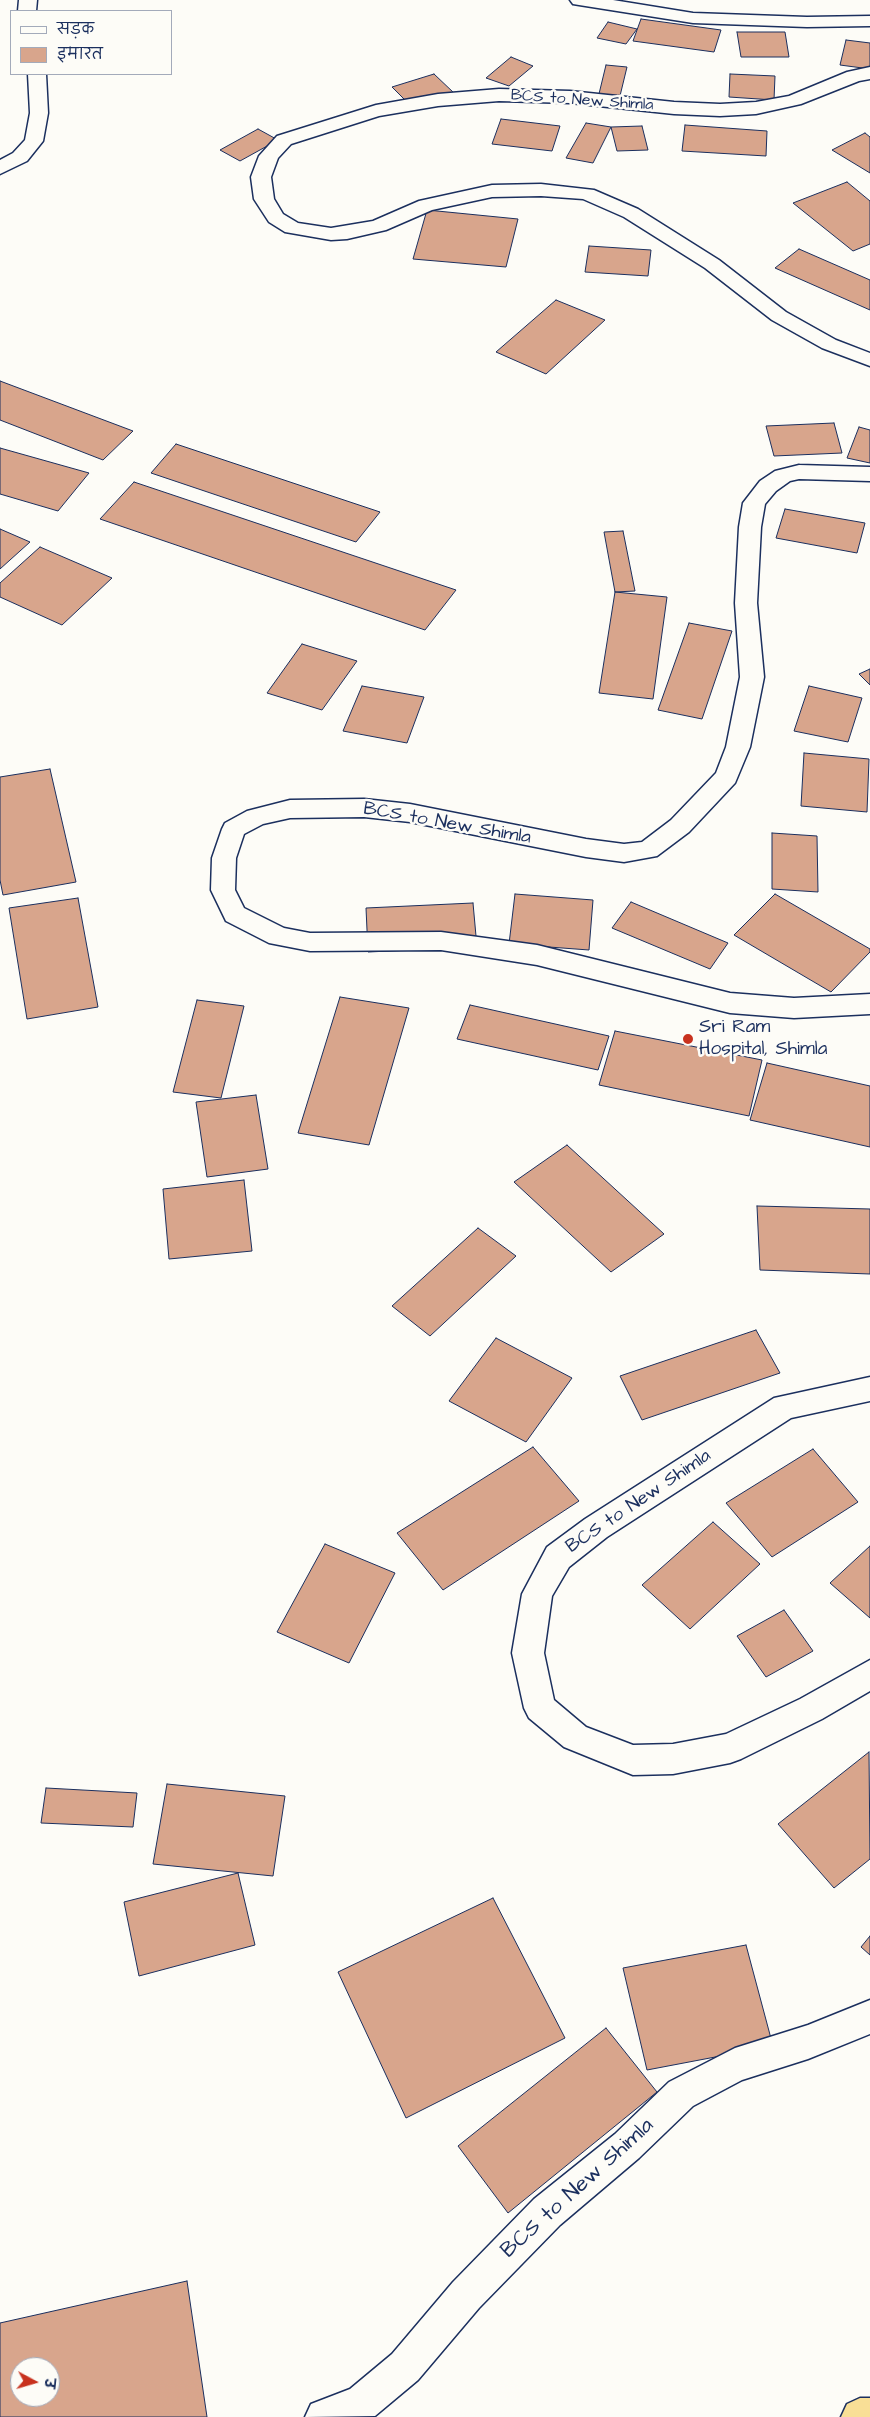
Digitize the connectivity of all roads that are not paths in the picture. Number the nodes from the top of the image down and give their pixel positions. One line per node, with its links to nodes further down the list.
1 (579, 0): 2 (street)
2 (870, 21)
3 (870, 73): 6 (street, BCS to New Shimla)
4 (36, 75): 5 (street)
5 (0, 168)
6 (870, 360)
7 (870, 474): 8 (street, BCS to New Shimla)
8 (870, 1004)
9 (870, 1390): 10 (street, BCS to New Shimla)
10 (870, 1674)
11 (870, 2017): 13 (street, BCS to New Shimla)
12 (870, 2416): 14 (highway)
13 (324, 2417)
14 (860, 2417)

